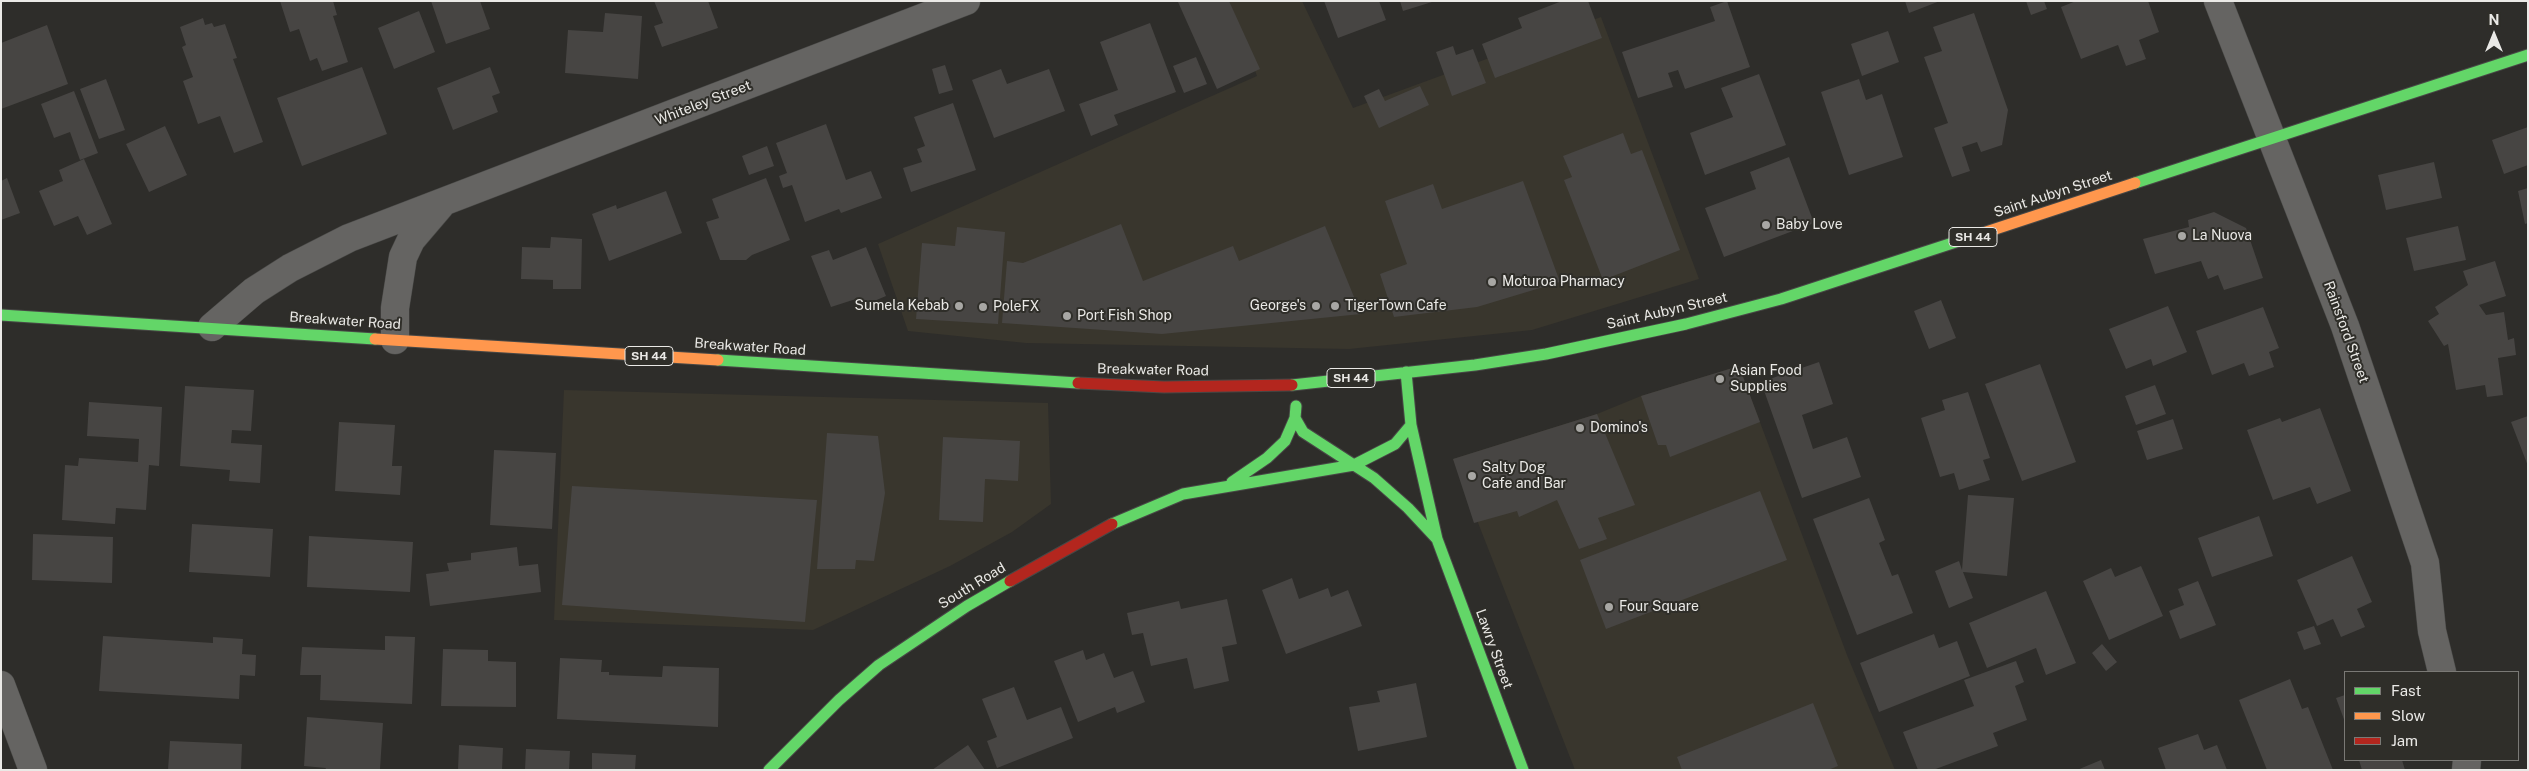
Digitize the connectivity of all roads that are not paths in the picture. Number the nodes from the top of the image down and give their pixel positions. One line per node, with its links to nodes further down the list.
1 (966, 1): 5 (street, Whiteley Street)
2 (2218, 1): 4 (street, Rainsford Street)
3 (2528, 55): 4 (main road, Saint Aubyn Street / SH 44)
4 (2271, 139): 9 (main road, Saint Aubyn Street / SH 44); 16 (street, Rainsford Street)
5 (441, 205): 7 (street, Whiteley Street); 8 (street, Whiteley Street)
6 (1, 315): 7 (main road, Breakwater Road / SH 44)
7 (212, 327): 8 (main road, Breakwater Road / SH 44)
8 (395, 340): 10 (main road, Breakwater Road / SH 44)
9 (1406, 372): 10 (main road, Breakwater Road / SH 44); 12 (main road, Lawry Street)
10 (1297, 384): 11 (main road)
11 (1295, 418): 13 (main road, Lawry Street); 14 (main road, South Road)
12 (1411, 425): 13 (main road, South Road); 15 (main road, Lawry Street)
13 (1354, 464): 14 (main road, South Road); 15 (main road, Lawry Street)
14 (1227, 486): 19 (main road, South Road)
15 (1437, 539): 20 (main road, Lawry Street)
16 (2442, 671)
17 (1, 685): 18 (street)
18 (33, 770)
19 (769, 770)
20 (1523, 770)

